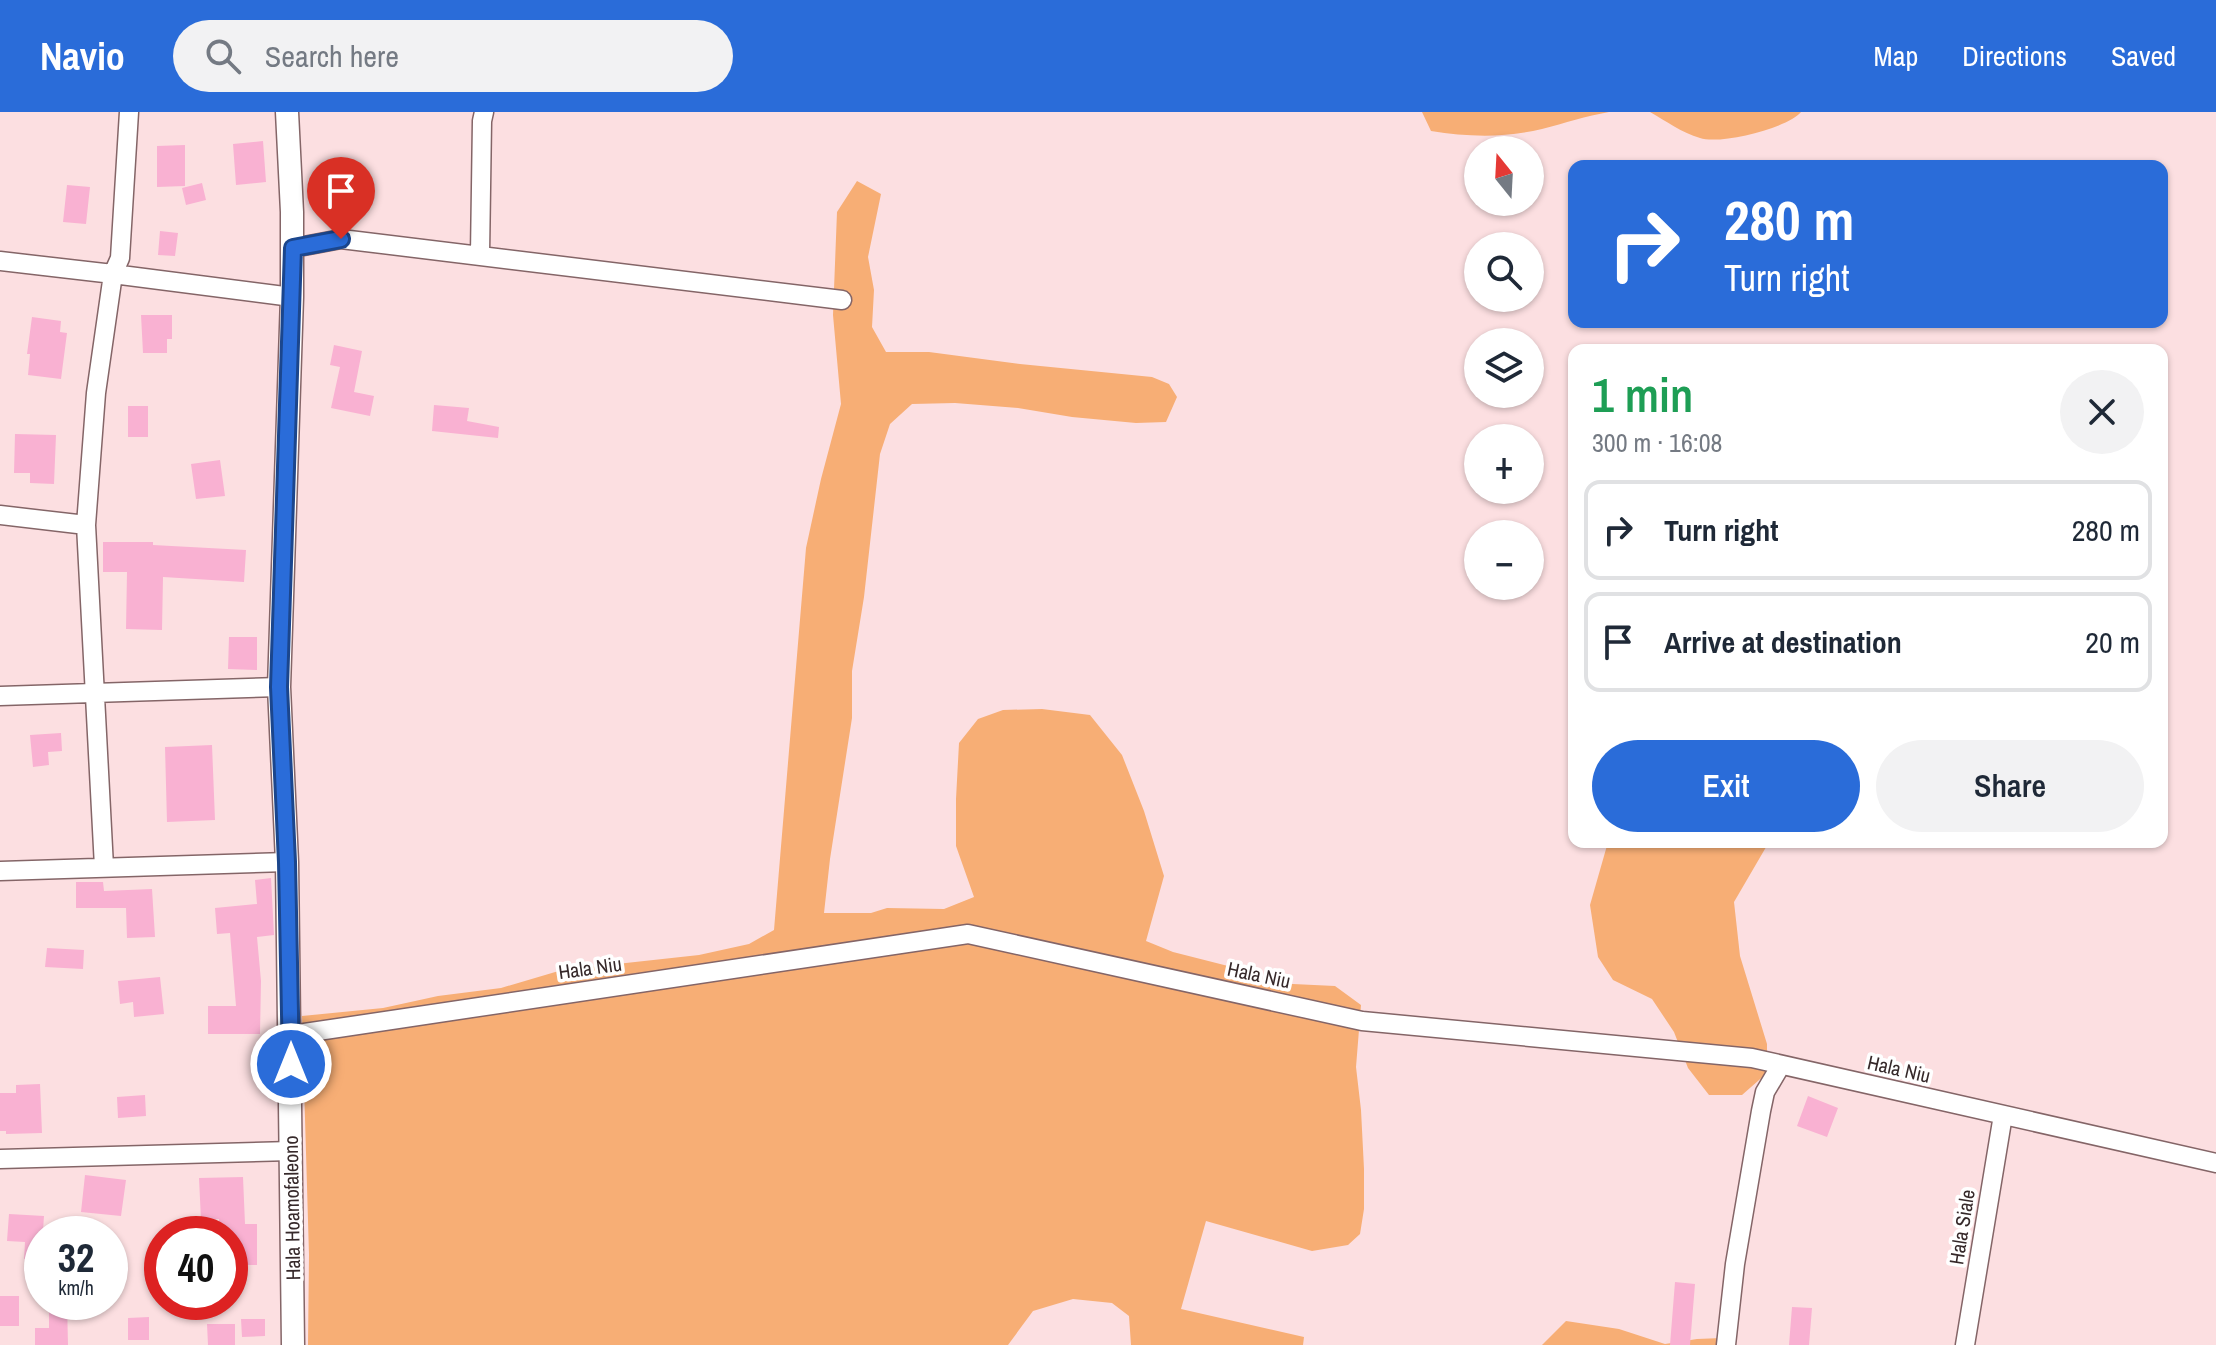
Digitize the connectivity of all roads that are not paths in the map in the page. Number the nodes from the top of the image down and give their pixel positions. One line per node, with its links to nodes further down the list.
1 (129, 112): 7 (street)
2 (287, 112): 4 (street, Hala Hoamofaleono)
3 (484, 112): 5 (street)
4 (293, 248): 5 (street); 8 (street, Hala Hoamofaleono)
5 (480, 254): 9 (street)
6 (0, 261): 7 (street)
7 (113, 274): 8 (street); 11 (street)
8 (292, 297): 12 (street, Hala Hoamofaleono)
9 (842, 300)
10 (0, 515): 11 (street)
11 (86, 525): 13 (street)
12 (279, 687): 13 (street); 15 (street, Hala Hoamofaleono)
13 (94, 694): 14 (street); 16 (street)
14 (0, 696)
15 (287, 862): 16 (street); 18 (street, Hala Hoamofaleono)
16 (104, 867): 17 (street)
17 (0, 871)
18 (291, 1035): 19 (street, Hala Niu); 21 (street, Hala Hoamofaleono)
19 (1781, 1065): 20 (street, Hala Niu); 25 (street)
20 (2003, 1115): 23 (street, Hala Niu); 26 (street, Hala Siale)
21 (291, 1151): 22 (street); 24 (street, Hala Hoamofaleono)
22 (0, 1159)
23 (2216, 1163)
24 (293, 1345)
25 (1726, 1345)
26 (1965, 1345)

